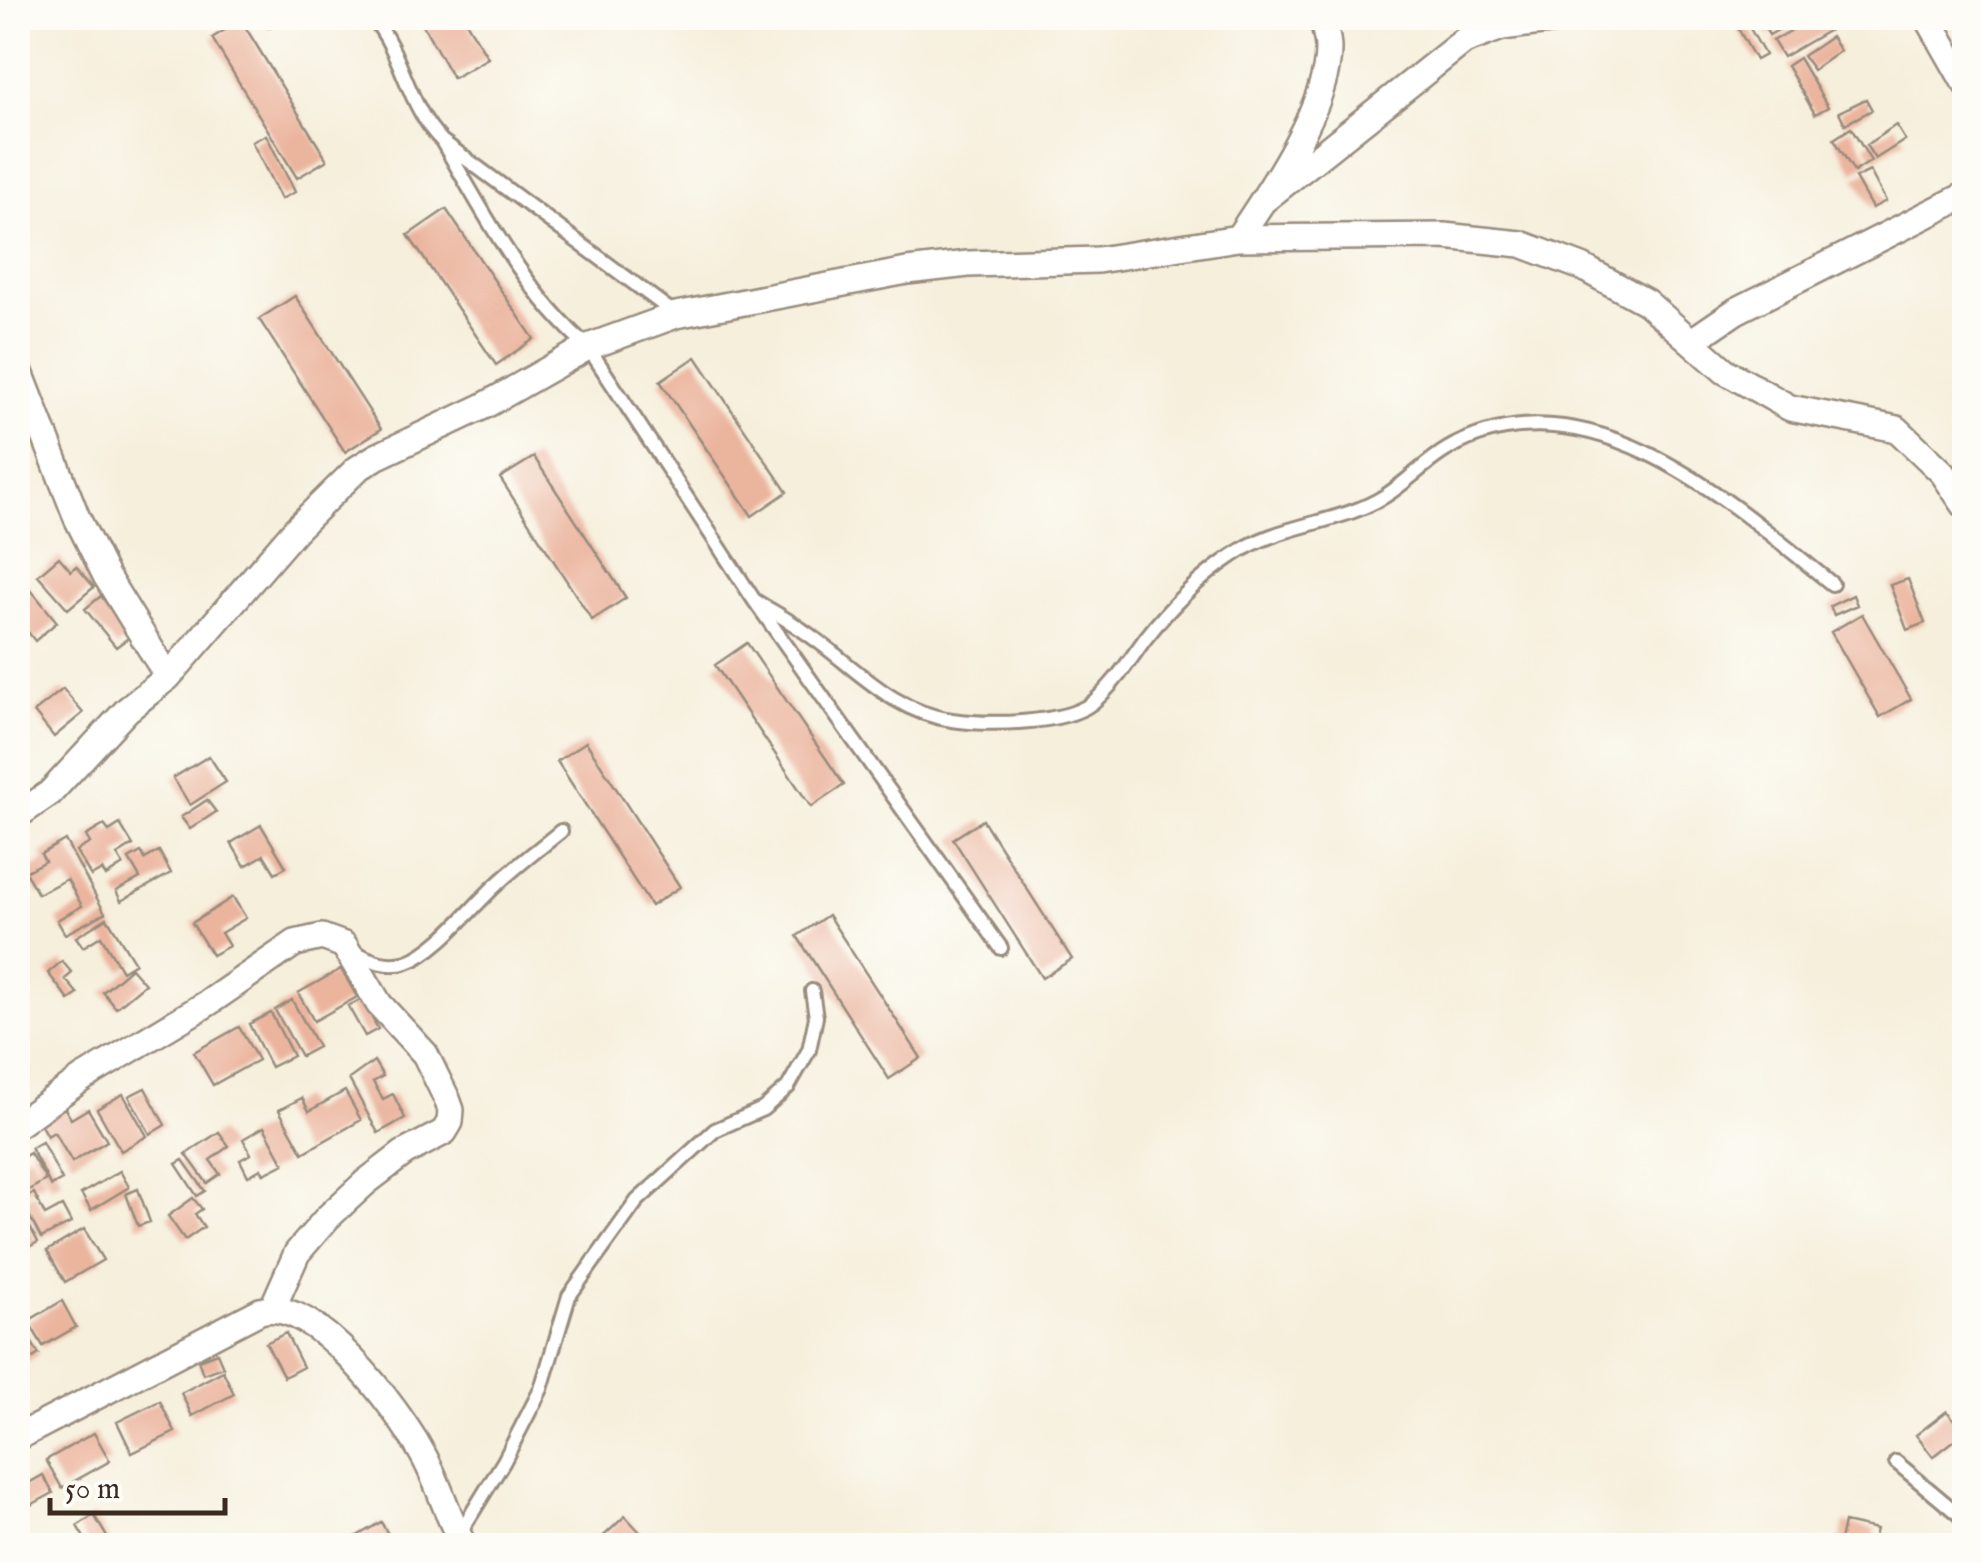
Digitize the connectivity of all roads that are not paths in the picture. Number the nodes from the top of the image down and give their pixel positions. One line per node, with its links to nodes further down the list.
1 (373, 18): 6 (lane)
2 (1322, 18): 8 (street)
3 (1573, 18): 8 (street)
4 (1928, 18): 5 (street)
5 (1964, 81)
6 (442, 141): 10 (lane); 12 (lane)
7 (1964, 196): 11 (street)
8 (1264, 200): 9 (street)
9 (1238, 238): 10 (street); 11 (street)
10 (676, 315): 12 (street)
11 (1692, 341): 16 (street)
12 (588, 347): 18 (lane); 19 (street)
13 (18, 367): 14 (street)
14 (43, 439): 15 (street); 19 (street)
15 (18, 445)
16 (1964, 504)
17 (1832, 584): 18 (lane)
18 (754, 600): 23 (lane)
19 (168, 677): 20 (street)
20 (18, 815)
21 (561, 831): 22 (lane)
22 (344, 946): 25 (street); 26 (street)
23 (1001, 948)
24 (812, 990): 30 (lane)
25 (18, 1124)
26 (273, 1307): 27 (street); 30 (street)
27 (18, 1437)
28 (1896, 1462): 29 (lane)
29 (1964, 1519)
30 (461, 1543)

